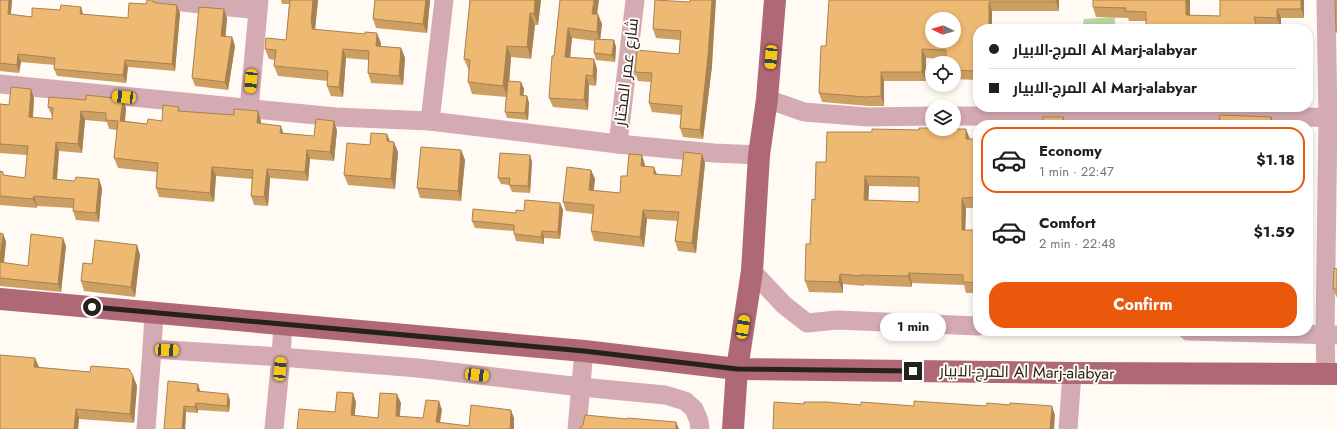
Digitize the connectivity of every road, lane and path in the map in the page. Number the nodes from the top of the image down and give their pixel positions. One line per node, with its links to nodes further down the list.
1 (162, 0): 6 (street)
2 (444, 0): 13 (street)
3 (635, 0): 14 (street, شارع عمر المختار)
4 (775, 0): 8 (main road)
5 (1326, 0): 12 (street)
6 (259, 5): 9 (street)
7 (0, 84): 9 (street)
8 (767, 99): 10 (street); 15 (main road)
9 (249, 109): 13 (street)
10 (925, 116)
11 (961, 116): 12 (street)
12 (1333, 118): 22 (street)
13 (430, 121): 14 (street)
14 (618, 144): 15 (street)
15 (759, 155): 16 (main road)
16 (752, 271): 20 (street); 26 (main road)
17 (0, 299): 18 (main road, المرج-الابيار Al Marj-alabyar)
18 (154, 313): 19 (main road, المرج-الابيار Al Marj-alabyar); 23 (street)
19 (283, 324): 24 (main road, المرج-الابيار Al Marj-alabyar); 25 (street)
20 (973, 326)
21 (1313, 334): 22 (street)
22 (1331, 334): 28 (street)
23 (152, 349): 25 (street); 30 (street)
24 (584, 351): 26 (main road, المرج-الابيار Al Marj-alabyar); 29 (street)
25 (281, 357): 29 (street); 31 (street)
26 (737, 369): 27 (main road, المرج-الابيار Al Marj-alabyar); 34 (main road)
27 (1072, 373): 28 (main road, المرج-الابيار Al Marj-alabyar); 35 (street)
28 (1332, 374)
29 (581, 387): 32 (street); 33 (street)
30 (146, 429)
31 (274, 429)
32 (577, 429)
33 (700, 429)
34 (733, 429)
35 (1068, 429)

